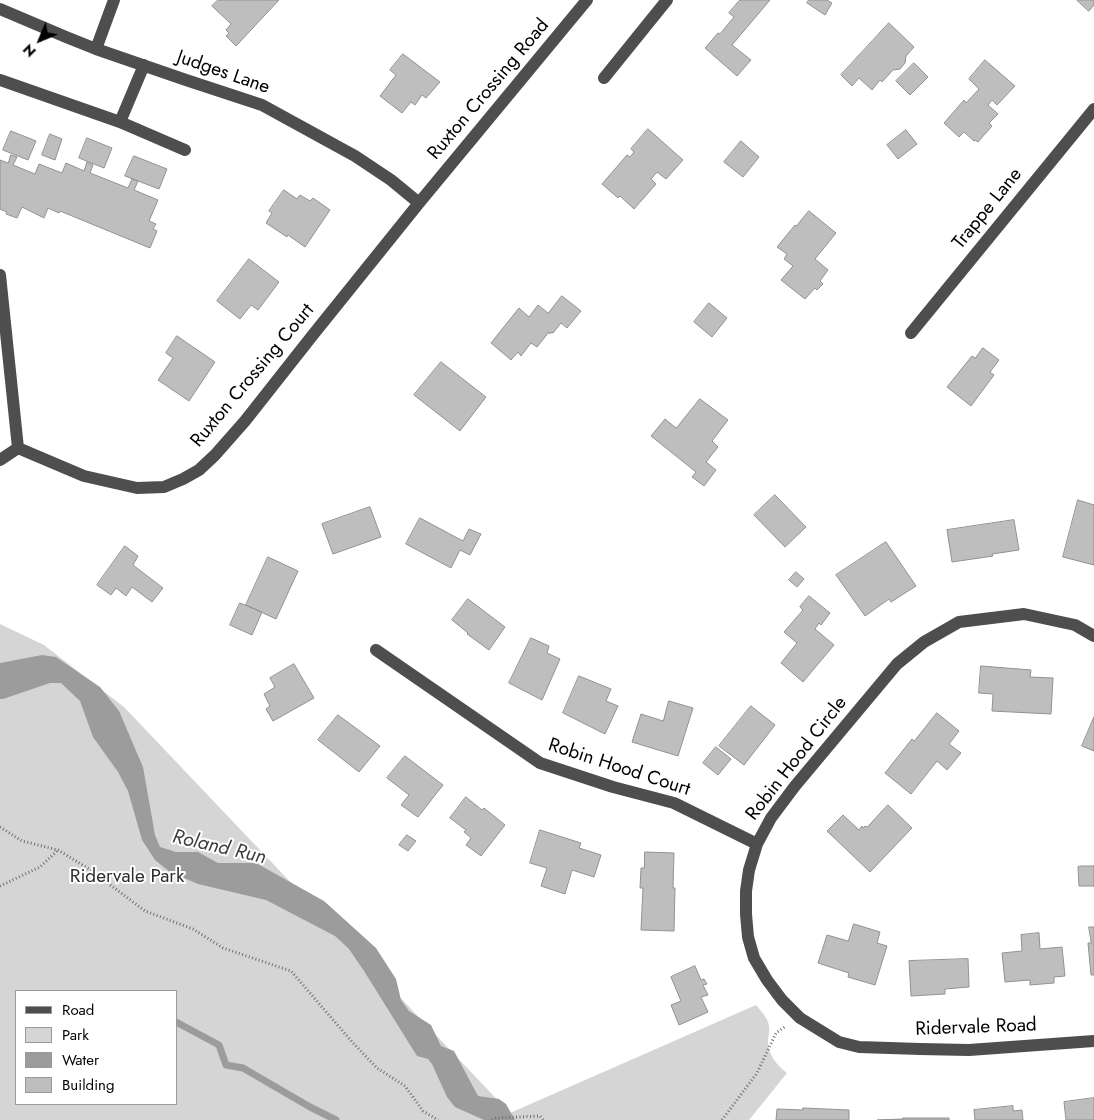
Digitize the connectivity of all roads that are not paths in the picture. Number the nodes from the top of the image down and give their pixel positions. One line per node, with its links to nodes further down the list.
1 (114, 0): 5 (street)
2 (587, 0): 12 (street, Ruxton Crossing Road)
3 (667, 0): 7 (street)
4 (0, 8): 5 (street, Judges Lane)
5 (96, 49): 6 (street, Judges Lane)
6 (144, 66): 10 (street); 12 (street, Judges Lane)
7 (604, 78)
8 (0, 80): 10 (street)
9 (1094, 110): 14 (street, Trappe Lane)
10 (120, 122): 11 (street)
11 (185, 150)
12 (419, 203): 15 (street, Ruxton Crossing Court)
13 (0, 276): 15 (street)
14 (911, 333)
15 (18, 448): 16 (street)
16 (0, 460)
17 (1094, 636): 19 (street, Robin Hood Circle)
18 (376, 650): 19 (street, Robin Hood Court)
19 (757, 844): 21 (street, Robin Hood Circle)
20 (1094, 1041): 21 (street, Ridervale Road)
21 (859, 1047)

